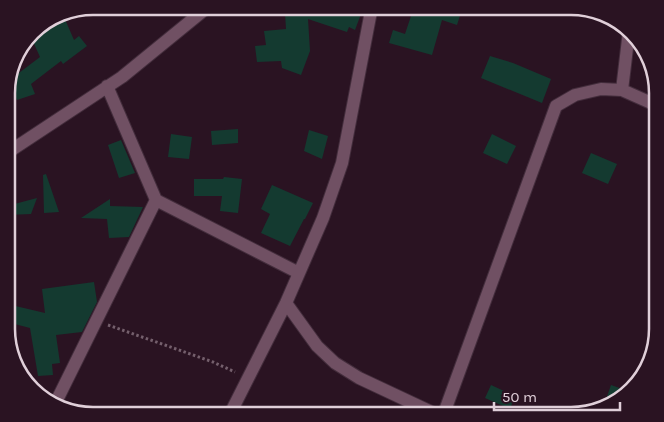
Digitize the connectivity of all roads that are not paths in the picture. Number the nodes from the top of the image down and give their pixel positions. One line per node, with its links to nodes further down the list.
1 (198, 15): 4 (street)
2 (370, 15): 9 (street)
3 (628, 40): 5 (street)
4 (108, 86): 7 (street); 8 (street)
5 (622, 90): 6 (street); 14 (street)
6 (649, 102)
7 (15, 148)
8 (156, 200): 9 (street); 11 (street)
9 (299, 273): 10 (street)
10 (286, 303): 12 (street); 13 (street)
11 (59, 399)
12 (233, 407)
13 (422, 407)
14 (445, 407)

